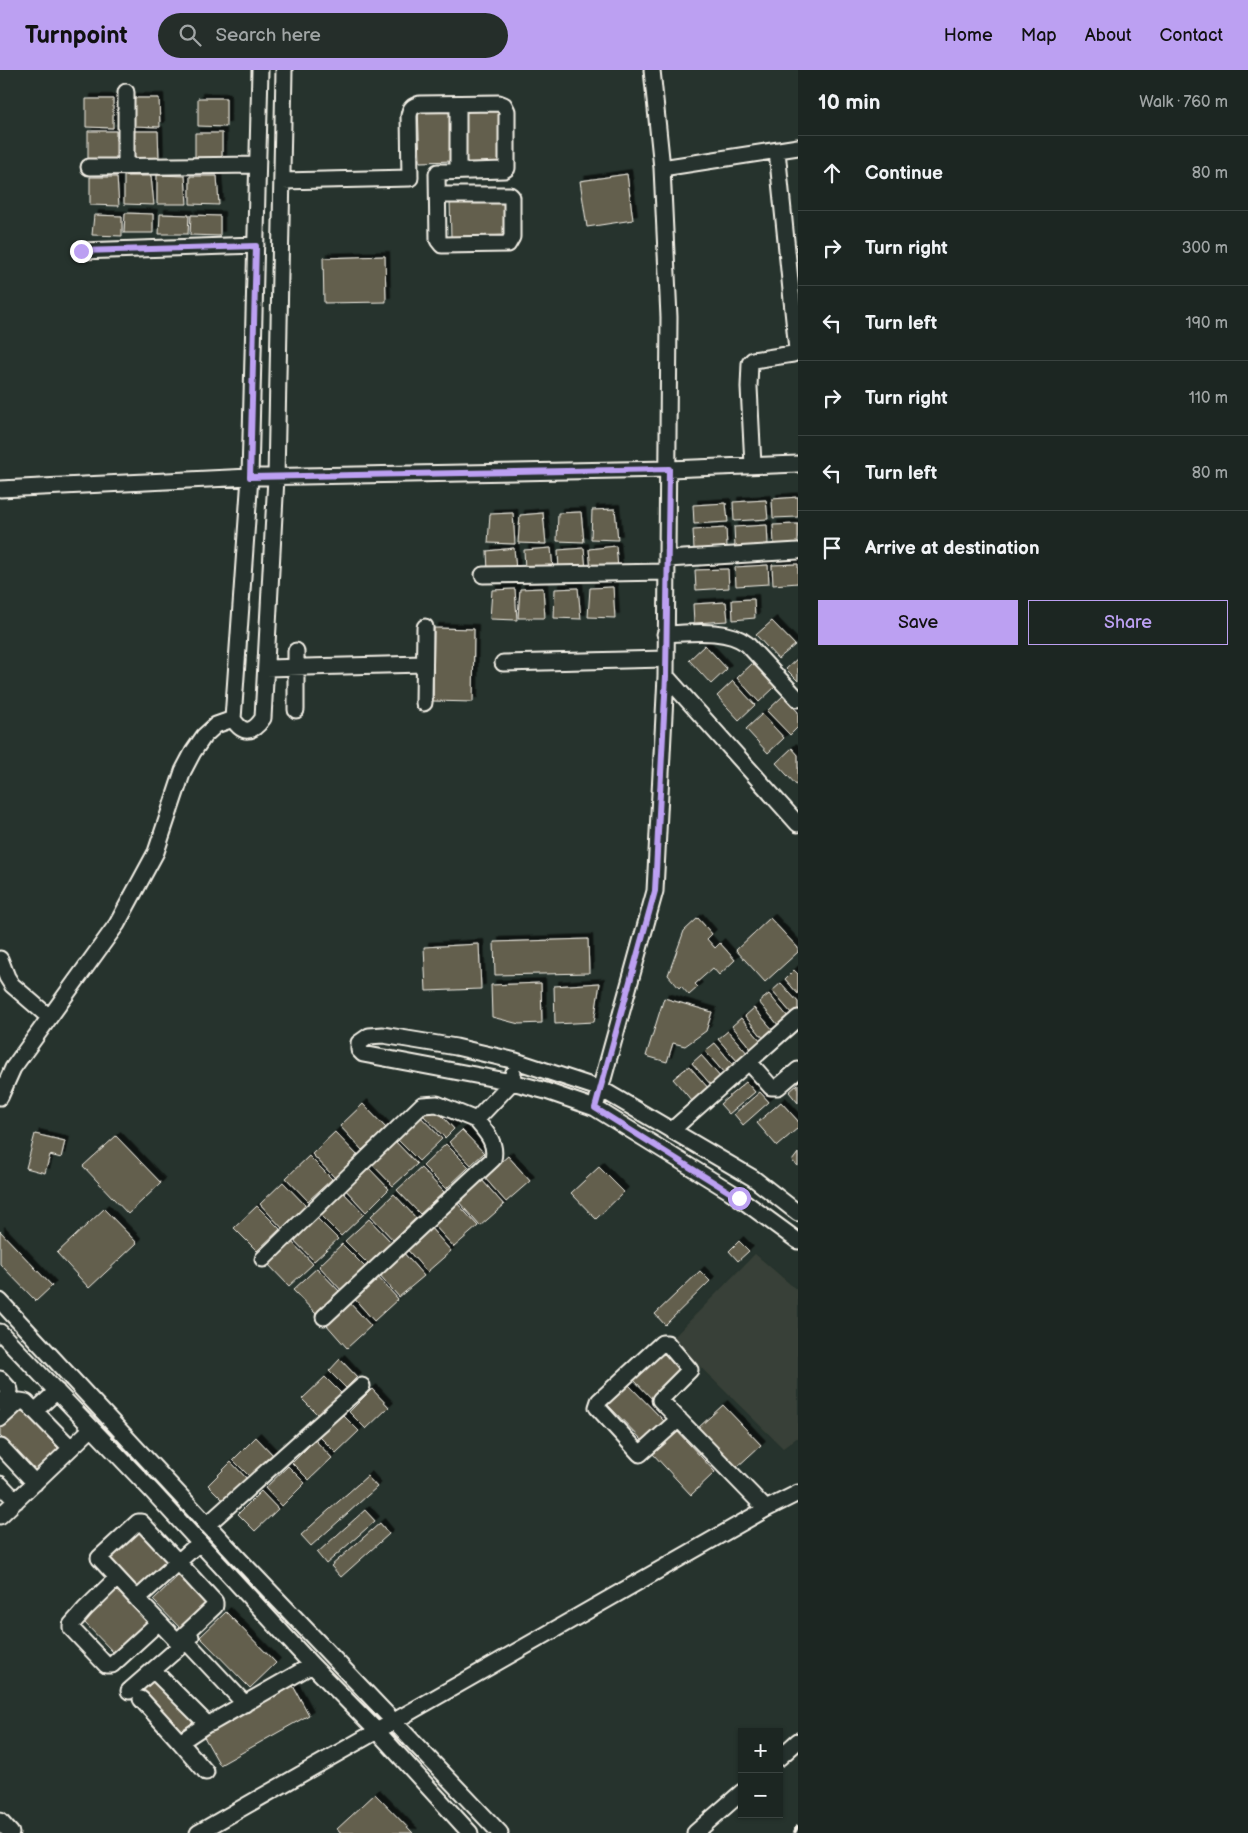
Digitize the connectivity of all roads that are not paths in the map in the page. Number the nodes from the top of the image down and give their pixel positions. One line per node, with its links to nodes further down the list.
1 (260, 70): 8 (street)
2 (284, 70): 15 (street)
3 (652, 70): 11 (street)
4 (126, 92): 10 (street)
5 (458, 104): 12 (street); 12 (street); 13 (street)
6 (798, 147): 7 (street)
7 (778, 151): 11 (street); 20 (street)
8 (257, 165): 10 (street); 17 (street)
9 (89, 167): 10 (street)
10 (126, 167)
11 (662, 168): 21 (street)
12 (458, 171): 14 (street)
13 (410, 178): 14 (street); 15 (street)
14 (437, 179): 16 (street)
15 (282, 181): 23 (street)
16 (438, 195): 16 (street)
17 (256, 246): 18 (street); 22 (street)
18 (81, 251)
19 (798, 464): 20 (street)
20 (753, 466): 21 (street)
21 (669, 469): 23 (street); 26 (street)
22 (250, 477): 23 (street); 24 (street); 40 (street)
23 (276, 478): 35 (street)
24 (0, 488)
25 (798, 551): 26 (street)
26 (667, 565): 27 (street); 29 (street)
27 (483, 574)
28 (425, 627): 33 (street)
29 (665, 634): 31 (street); 37 (street)
30 (296, 651): 34 (street)
31 (666, 658): 32 (street); 36 (street)
32 (503, 663)
33 (424, 664): 34 (street); 38 (street)
34 (296, 667): 35 (street); 39 (street)
35 (266, 668): 40 (street)
36 (666, 676): 41 (street); 50 (street)
37 (798, 699)
38 (424, 702)
39 (296, 710)
40 (233, 719): 43 (street)
41 (798, 824)
42 (0, 960): 43 (street)
43 (49, 1017): 47 (street)
44 (798, 1018): 46 (street)
45 (516, 1061): 49 (street); 49 (street); 50 (street)
46 (749, 1062): 48 (street); 54 (street)
47 (6, 1070): 51 (street)
48 (798, 1070)
49 (512, 1082): 52 (street); 53 (street)
50 (601, 1089): 52 (street); 54 (street)
51 (0, 1097)
52 (595, 1108): 56 (street)
53 (476, 1120): 59 (street); 61 (street)
54 (672, 1130): 55 (street)
55 (753, 1178): 56 (street); 57 (street)
56 (739, 1198): 58 (street)
57 (798, 1213)
58 (798, 1241)
59 (263, 1259)
60 (0, 1300): 79 (street)
61 (324, 1317)
62 (0, 1332): 65 (street)
63 (0, 1379): 66 (street)
64 (362, 1386): 79 (street)
65 (57, 1391): 67 (street); 70 (street)
66 (0, 1403)
67 (35, 1411): 68 (street); 72 (street)
68 (0, 1419)
69 (679, 1419): 69 (street); 77 (street)
70 (92, 1428): 72 (street); 80 (street)
71 (1, 1447): 73 (street)
72 (71, 1448): 73 (street)
73 (35, 1483): 76 (street)
74 (0, 1484): 76 (street)
75 (798, 1493): 77 (street)
76 (16, 1501): 78 (street)
77 (766, 1509): 90 (street)
78 (0, 1516)
79 (207, 1525): 90 (street)
80 (200, 1543): 81 (street); 87 (street)
81 (179, 1561): 82 (street); 83 (street); 85 (street)
82 (117, 1578): 83 (street); 85 (street)
83 (137, 1599): 85 (street)
84 (214, 1618): 86 (street)
85 (159, 1622)
86 (186, 1641): 88 (street); 89 (street)
87 (312, 1666): 89 (street); 92 (street)
88 (153, 1670): 91 (street); 94 (street)
89 (245, 1704): 91 (street)
90 (394, 1721): 92 (street); 102 (street)
91 (207, 1724): 94 (street)
92 (377, 1731): 100 (street); 101 (street)
93 (798, 1741): 95 (street)
94 (180, 1742): 96 (street)
95 (783, 1754)
96 (206, 1772)
97 (738, 1796): 103 (street)
98 (0, 1821): 99 (street)
99 (11, 1833)
100 (198, 1833)
101 (470, 1833)
102 (500, 1833)
103 (696, 1833)

